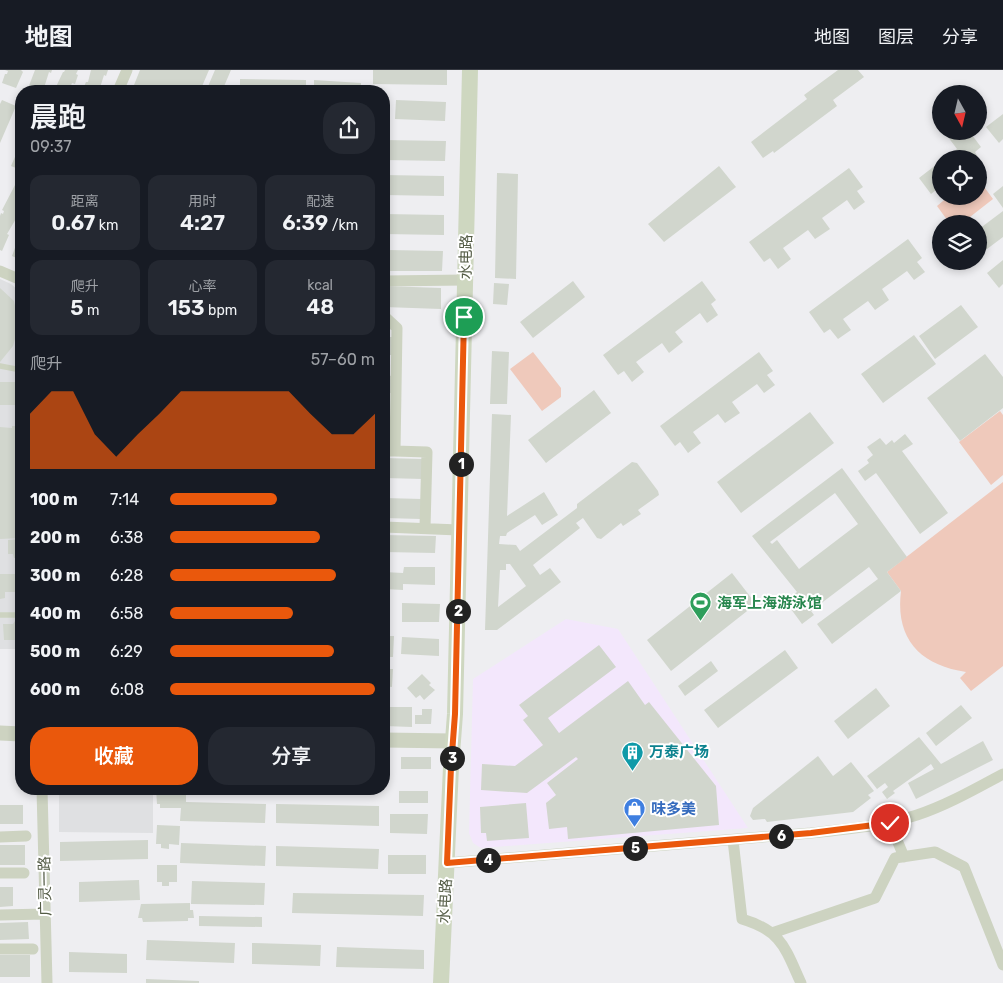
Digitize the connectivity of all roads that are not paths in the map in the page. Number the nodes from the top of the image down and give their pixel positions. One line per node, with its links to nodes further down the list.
1 (127, 70): 3 (street)
2 (470, 70): 6 (main road, 水电路)
3 (121, 85)
4 (0, 271): 5 (street)
5 (15, 277)
6 (465, 280): 7 (street); 15 (main road, 水电路)
7 (390, 281)
8 (390, 322): 11 (street)
9 (0, 366): 10 (lane)
10 (15, 369)
11 (390, 436)
12 (390, 451): 14 (street)
13 (390, 527): 14 (street)
14 (425, 528): 15 (street)
15 (459, 530): 21 (main road, 水电路)
16 (0, 615): 17 (lane)
17 (15, 615)
18 (0, 733): 19 (street)
19 (15, 734)
20 (390, 740): 21 (street)
21 (453, 741): 29 (main road, 水电路)
22 (1003, 774): 24 (street)
23 (42, 795): 32 (street, 广灵一路)
24 (890, 823): 27 (street); 28 (street)
25 (26, 836): 26 (street)
26 (0, 837)
27 (733, 840): 29 (street); 34 (street)
28 (904, 857): 34 (street); 37 (street)
29 (447, 863): 39 (main road, 水电路)
30 (0, 873): 31 (street)
31 (24, 873)
32 (45, 914): 33 (street); 38 (street, 广灵一路)
33 (0, 915)
34 (772, 933): 40 (street)
35 (0, 949): 36 (street)
36 (33, 949)
37 (1003, 965)
38 (47, 983)
39 (441, 983)
40 (801, 983)

